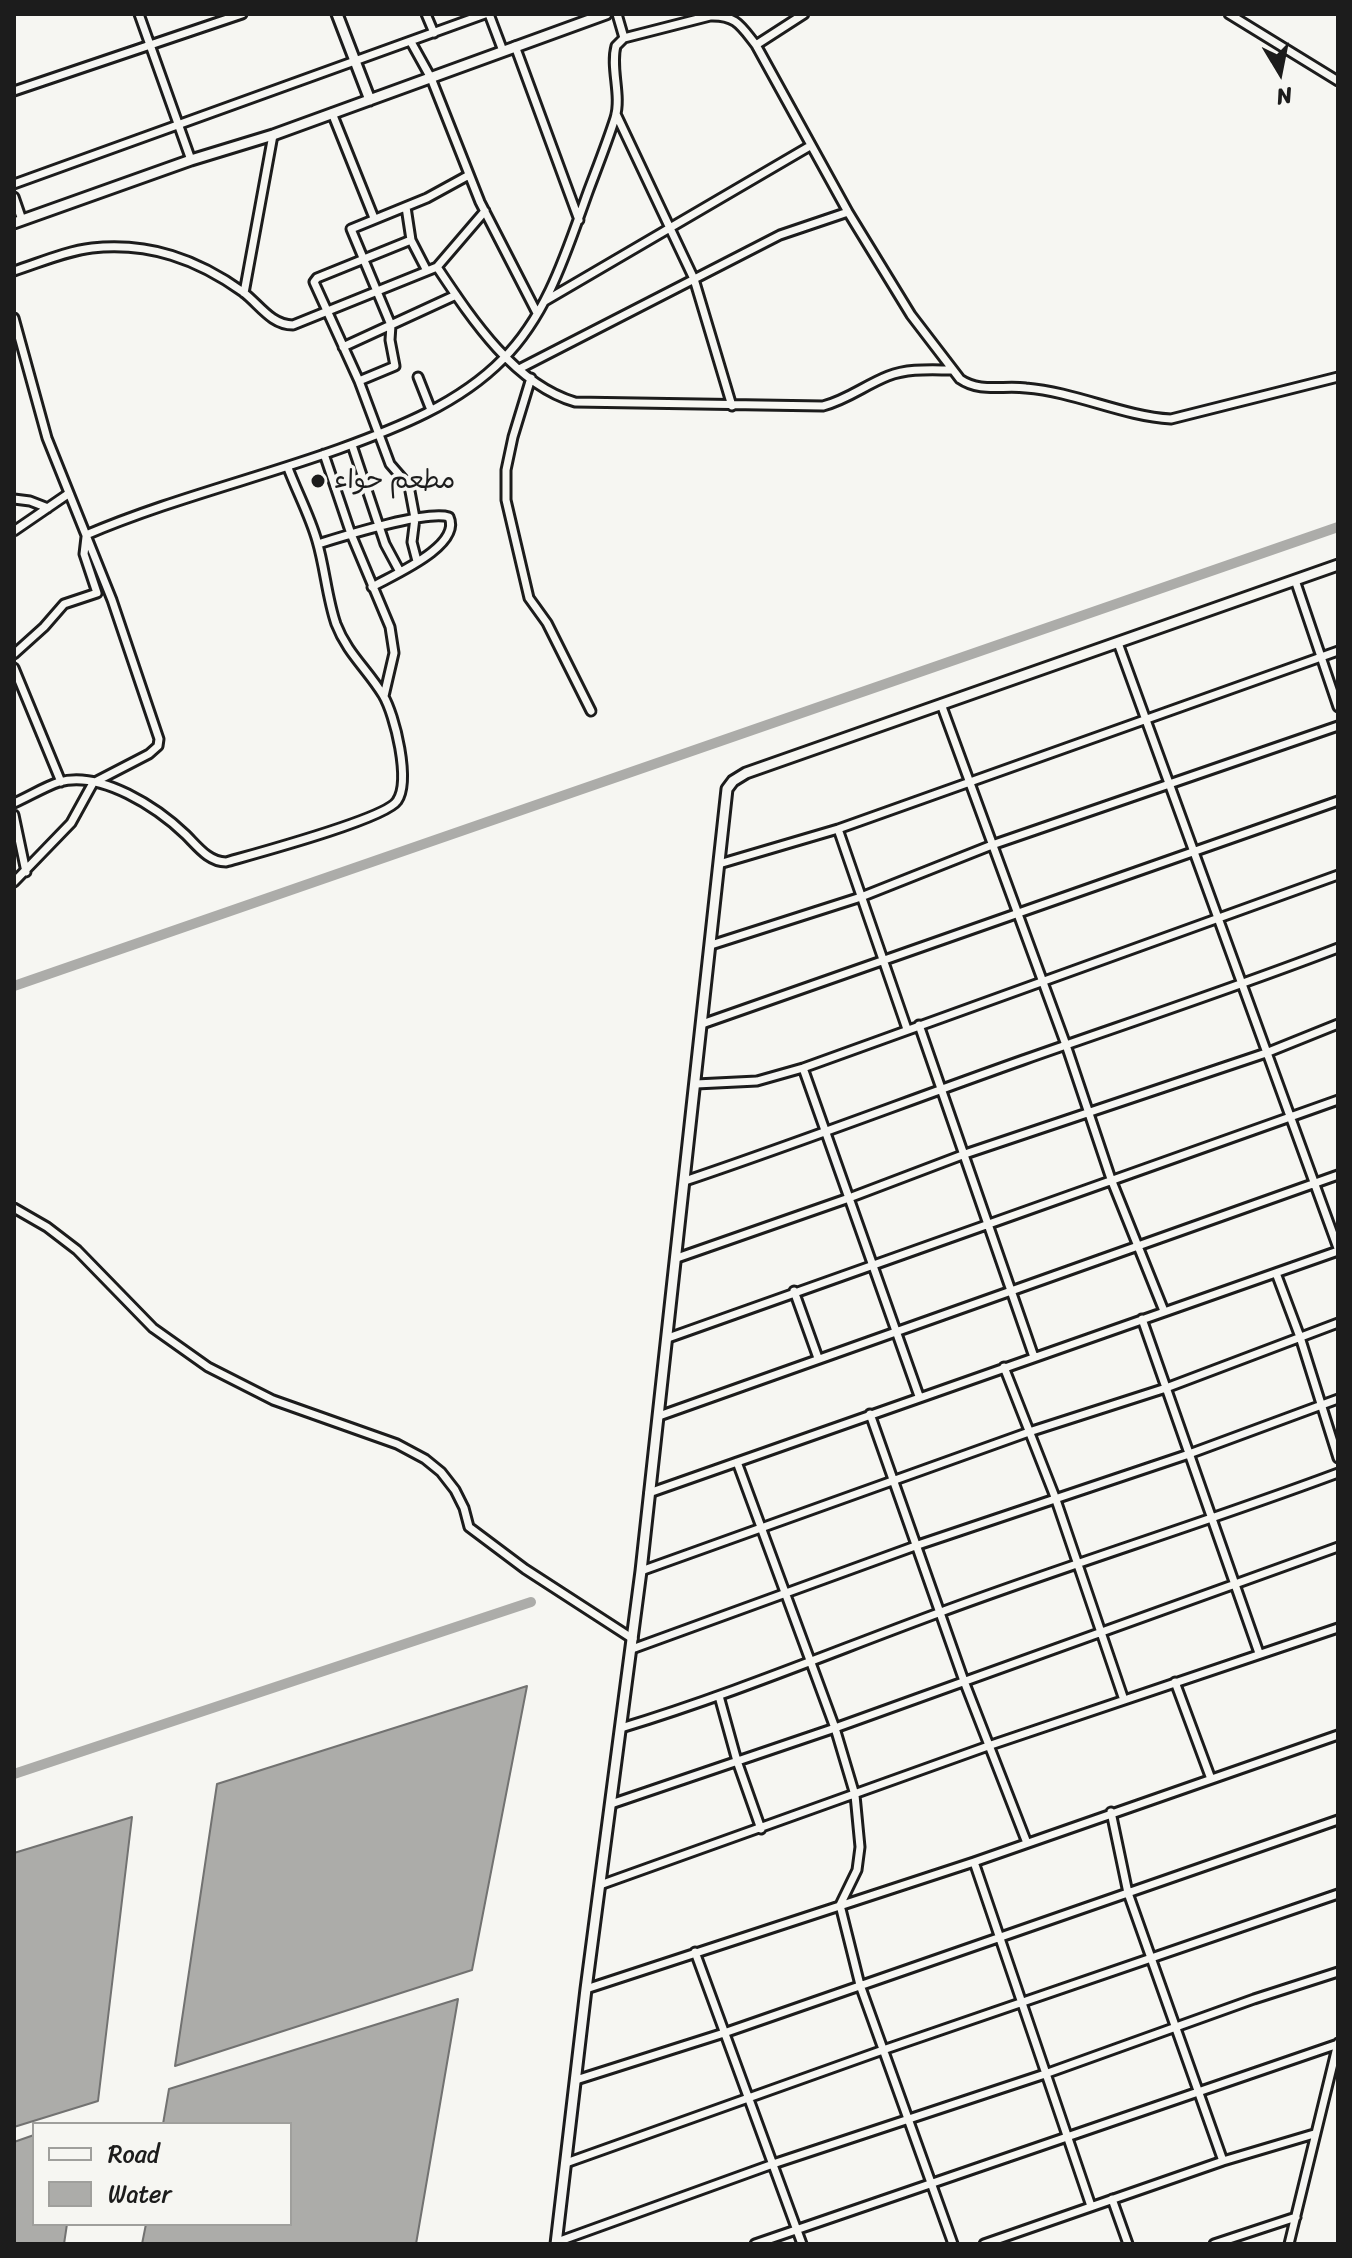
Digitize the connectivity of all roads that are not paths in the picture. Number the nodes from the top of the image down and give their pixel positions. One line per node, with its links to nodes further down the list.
1 (139, 14): 13 (street)
2 (242, 14): 13 (street)
3 (337, 14): 17 (street)
4 (426, 14): 10 (street)
5 (487, 14): 10 (street); 16 (street)
6 (606, 14): 15 (street)
7 (617, 14): 11 (street)
8 (804, 14): 14 (street)
9 (1229, 14): 18 (street)
10 (434, 33): 12 (street)
11 (624, 38): 14 (street); 23 (street)
12 (411, 42): 17 (street); 19 (street)
13 (150, 45): 20 (street); 24 (street)
14 (756, 45): 26 (street)
15 (515, 46): 16 (street); 35 (street)
16 (503, 51): 19 (street)
17 (354, 62): 21 (street); 24 (street)
18 (1336, 77)
19 (431, 78): 21 (street); 28 (street)
20 (14, 91)
21 (370, 100): 22 (street)
22 (332, 113): 25 (street); 34 (street)
23 (616, 114): 35 (street); 37 (street)
24 (179, 125): 27 (street); 29 (street)
25 (273, 135): 27 (street); 45 (street)
26 (810, 146): 33 (street); 37 (street)
27 (191, 160): 36 (street)
28 (469, 175): 31 (street); 32 (street)
29 (14, 184)
30 (14, 197): 36 (street)
31 (406, 207): 34 (street); 38 (street)
32 (485, 211): 40 (street); 49 (street)
33 (848, 212): 43 (street); 55 (street)
34 (374, 218): 39 (street)
35 (579, 220): 47 (street)
36 (18, 221)
37 (670, 229): 43 (street); 47 (street)
38 (411, 240): 39 (street); 42 (street)
39 (362, 259): 44 (street); 48 (street)
40 (437, 267): 42 (street); 46 (street)
41 (14, 271): 45 (street)
42 (427, 271): 44 (street)
43 (694, 279): 54 (street); 60 (street)
44 (377, 292): 48 (street); 51 (street)
45 (244, 293): 48 (street)
46 (456, 295): 51 (street); 53 (street)
47 (543, 302): 49 (street)
48 (326, 312): 52 (street)
49 (537, 313): 53 (street)
50 (14, 318): 66 (street)
51 (391, 325): 52 (street); 59 (street)
52 (343, 347): 59 (street)
53 (506, 357): 54 (street); 61 (street)
54 (519, 369): 58 (street)
55 (953, 370): 57 (street); 60 (street)
56 (418, 377): 61 (street)
57 (1338, 377)
58 (531, 378): 60 (street); 88 (street)
59 (359, 381): 62 (street)
60 (732, 406)
61 (431, 410): 62 (street)
62 (379, 436): 63 (street); 69 (street)
63 (352, 445): 64 (street); 70 (street)
64 (324, 454): 65 (street); 72 (street)
65 (288, 468): 73 (street); 74 (street)
66 (68, 494): 68 (street); 73 (street)
67 (14, 499): 68 (street)
68 (48, 508): 71 (street)
69 (415, 518): 70 (street); 75 (street); 75 (street)
70 (380, 528): 72 (street); 77 (street)
71 (14, 531)
72 (351, 534): 74 (street); 79 (street)
73 (86, 535): 81 (street); 92 (street)
74 (318, 544): 85 (street)
75 (417, 561): 77 (street)
76 (1338, 565): 78 (street)
77 (399, 570): 79 (street)
78 (1295, 580): 80 (street); 83 (street)
79 (372, 587): 85 (street)
80 (1118, 643): 86 (street); 89 (street)
81 (15, 650)
82 (1338, 651): 83 (street)
83 (1320, 657): 87 (street); 89 (street)
84 (14, 668): 91 (street)
85 (384, 696): 92 (street)
86 (941, 704): 93 (street); 101 (street)
87 (1338, 707)
88 (591, 711)
89 (1144, 720): 93 (street); 94 (street)
90 (1338, 726): 94 (street)
91 (61, 782): 92 (street); 96 (street)
92 (93, 783): 102 (street)
93 (971, 783): 98 (street); 99 (street)
94 (1169, 785): 99 (street); 100 (street)
95 (1338, 801): 100 (street)
96 (14, 803)
97 (14, 815): 102 (street)
98 (838, 829): 101 (street); 105 (street)
99 (992, 845): 105 (street); 106 (street)
100 (1194, 852): 106 (street); 107 (street)
101 (719, 864): 108 (street)
102 (26, 872): 104 (street)
103 (1338, 875): 107 (street)
104 (14, 882)
105 (861, 897): 108 (street); 110 (street)
106 (1016, 913): 110 (street); 111 (street)
107 (1218, 918): 111 (street); 112 (street)
108 (711, 945): 113 (street)
109 (1338, 948): 112 (street)
110 (885, 960): 113 (street); 116 (street)
111 (1041, 980): 115 (street); 117 (street)
112 (1241, 985): 117 (street); 118 (street)
113 (702, 1024): 120 (street)
114 (1338, 1024): 118 (street)
115 (919, 1025): 116 (street); 121 (street)
116 (907, 1029): 119 (street)
117 (1066, 1045): 121 (street); 123 (street)
118 (1266, 1053): 123 (street); 124 (street)
119 (803, 1068): 120 (street); 125 (street)
120 (696, 1084): 129 (street)
121 (941, 1089): 125 (street); 126 (street)
122 (1338, 1100): 124 (street)
123 (1090, 1112): 126 (street); 128 (street)
124 (1290, 1117): 128 (street); 130 (street)
125 (827, 1133): 129 (street); 131 (street)
126 (965, 1154): 131 (street); 133 (street)
127 (1338, 1175): 130 (street)
128 (1111, 1179): 133 (street); 134 (street)
129 (685, 1181): 136 (street)
130 (1315, 1184): 134 (street); 135 (street)
131 (849, 1198): 136 (street); 137 (street)
132 (14, 1208): 175 (street)
133 (988, 1223): 137 (street); 139 (street)
134 (1139, 1245): 139 (street); 141 (street)
135 (1338, 1250): 138 (street)
136 (677, 1258): 146 (street)
137 (873, 1263): 140 (street); 144 (street)
138 (1276, 1273): 141 (street); 145 (street)
139 (1011, 1290): 144 (street); 147 (street)
140 (794, 1291): 146 (street); 148 (street)
141 (1164, 1311): 142 (street)
142 (1142, 1319): 147 (street); 150 (street)
143 (1338, 1323): 145 (street)
144 (896, 1330): 148 (street); 151 (street)
145 (1300, 1337): 150 (street); 153 (street)
146 (668, 1338): 155 (street)
147 (1034, 1357): 149 (street)
148 (818, 1358): 155 (street)
149 (1004, 1367): 151 (street); 156 (street)
150 (1166, 1388): 156 (street); 157 (street)
151 (919, 1396): 154 (street)
152 (1338, 1399): 153 (street)
153 (1322, 1405): 157 (street); 158 (street)
154 (870, 1414): 159 (street); 161 (street)
155 (659, 1416): 162 (street)
156 (1029, 1432): 161 (street); 163 (street)
157 (1189, 1454): 163 (street); 164 (street)
158 (1338, 1458)
159 (737, 1462): 162 (street); 165 (street)
160 (1338, 1473): 164 (street)
161 (894, 1481): 165 (street); 166 (street)
162 (649, 1493): 169 (street)
163 (1055, 1497): 166 (street); 168 (street)
164 (1214, 1519): 168 (street); 170 (street)
165 (762, 1529): 169 (street); 171 (street)
166 (918, 1545): 171 (street); 172 (street)
167 (1338, 1547): 170 (street)
168 (1075, 1563): 172 (street); 174 (street)
169 (641, 1571): 175 (street)
170 (1236, 1584): 174 (street); 176 (street)
171 (787, 1594): 175 (street); 177 (street)
172 (940, 1612): 177 (street); 178 (street)
173 (1338, 1628): 176 (street)
174 (1100, 1634): 178 (street); 181 (street)
175 (632, 1644): 182 (street)
176 (1259, 1653): 179 (street)
177 (810, 1662): 180 (street); 183 (street)
178 (964, 1681): 183 (street); 185 (street)
179 (1175, 1682): 181 (street); 187 (street)
180 (719, 1696): 182 (street); 186 (street)
181 (1124, 1700): 185 (street)
182 (621, 1728): 189 (street)
183 (835, 1728): 186 (street); 188 (street)
184 (1338, 1735): 187 (street)
185 (991, 1745): 188 (street); 193 (street)
186 (737, 1761): 189 (street); 192 (street)
187 (1211, 1779): 190 (street)
188 (855, 1795): 192 (street); 198 (street)
189 (611, 1804): 195 (street)
190 (1111, 1812): 193 (street); 196 (street)
191 (1338, 1820): 196 (street)
192 (761, 1829): 195 (street)
193 (1027, 1843): 194 (street)
194 (974, 1862): 198 (street); 199 (street)
195 (600, 1885): 204 (street)
196 (1128, 1893): 199 (street); 201 (street)
197 (1338, 1894): 201 (street)
198 (840, 1905): 200 (street); 203 (street)
199 (998, 1936): 203 (street); 205 (street)
200 (695, 1952): 204 (street); 207 (street)
201 (1152, 1959): 205 (street); 206 (street)
202 (1338, 1972): 206 (street)
203 (860, 1985): 207 (street); 209 (street)
204 (586, 1989): 211 (street)
205 (1021, 2003): 209 (street); 210 (street)
206 (1177, 2026): 210 (street); 212 (street)
207 (724, 2033): 211 (street); 213 (street)
208 (1338, 2043): 212 (street); 215 (street)
209 (883, 2050): 213 (street); 214 (street)
210 (1045, 2074): 214 (street); 216 (street)
211 (576, 2080): 218 (street)
212 (1199, 2091): 216 (street); 217 (street)
213 (750, 2097): 218 (street); 219 (street)
214 (907, 2120): 219 (street); 220 (street)
215 (1314, 2134): 217 (street); 223 (street)
216 (1068, 2138): 220 (street); 222 (street)
217 (1223, 2161): 221 (street)
218 (566, 2163): 225 (street)
219 (773, 2164): 224 (street); 225 (street)
220 (931, 2183): 224 (street); 228 (street)
221 (1112, 2199): 222 (street); 230 (street)
222 (1091, 2206): 229 (street)
223 (1296, 2217): 231 (street); 232 (street)
224 (797, 2229): 226 (street); 227 (street)
225 (556, 2243)
226 (755, 2244)
227 (802, 2244)
228 (953, 2244)
229 (984, 2244)
230 (1128, 2244)
231 (1214, 2244)
232 (1289, 2244)

